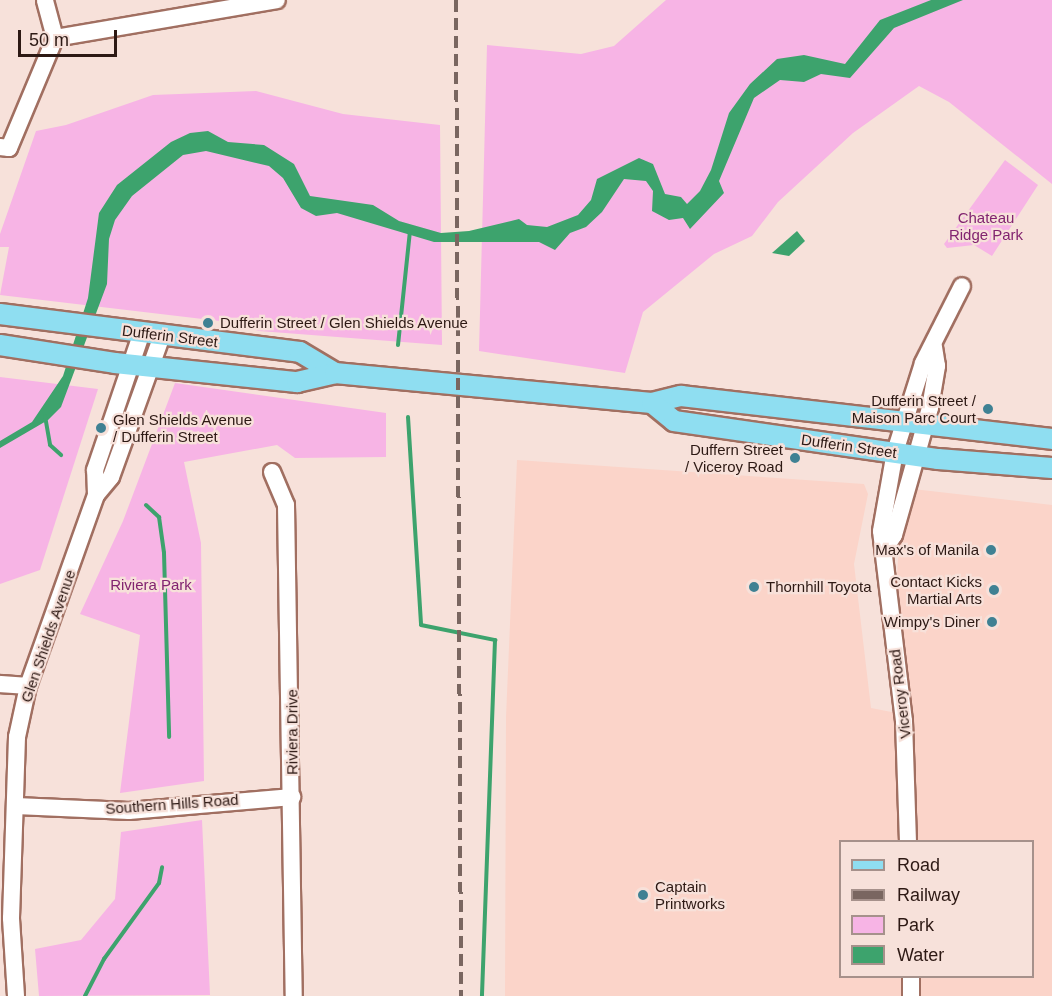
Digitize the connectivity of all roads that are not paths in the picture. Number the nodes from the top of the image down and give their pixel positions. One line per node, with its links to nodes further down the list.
1 (45, 0): 3 (street)
2 (277, 0): 3 (street)
3 (55, 38): 4 (street)
4 (0, 147)
5 (962, 286): 10 (street)
6 (0, 314): 7 (main road, Dufferin Street)
7 (142, 332): 8 (main road, Dufferin Street); 11 (street, Glen Shields Avenue)
8 (162, 335): 11 (street, Glen Shields Avenue); 12 (main road, Dufferin Street)
9 (0, 345): 11 (main road, Dufferin Street)
10 (934, 346): 14 (street); 15 (street)
11 (141, 366): 12 (main road, Dufferin Street); 21 (street, Glen Shields Avenue)
12 (335, 374): 13 (main road, Dufferin Street)
13 (652, 403): 14 (main road, Dufferin Street); 17 (main road, Dufferin Street)
14 (904, 423): 15 (main road, Dufferin Street); 17 (street)
15 (924, 425): 16 (main road, Dufferin Street); 17 (street)
16 (1052, 438)
17 (904, 454): 18 (main road, Dufferin Street); 24 (street, Viceroy Road)
18 (1052, 468)
19 (272, 472): 22 (street, Riviera Drive)
20 (0, 684): 21 (street)
21 (28, 686): 23 (street, Glen Shields Avenue)
22 (292, 797): 23 (street, Southern Hills Road); 28 (street, Riviera Drive)
23 (16, 806): 25 (street, Glen Shields Avenue)
24 (908, 840)
25 (5, 918): 27 (street, Glen Shields Avenue)
26 (911, 978): 29 (street)
27 (16, 996)
28 (294, 996)
29 (911, 996)

